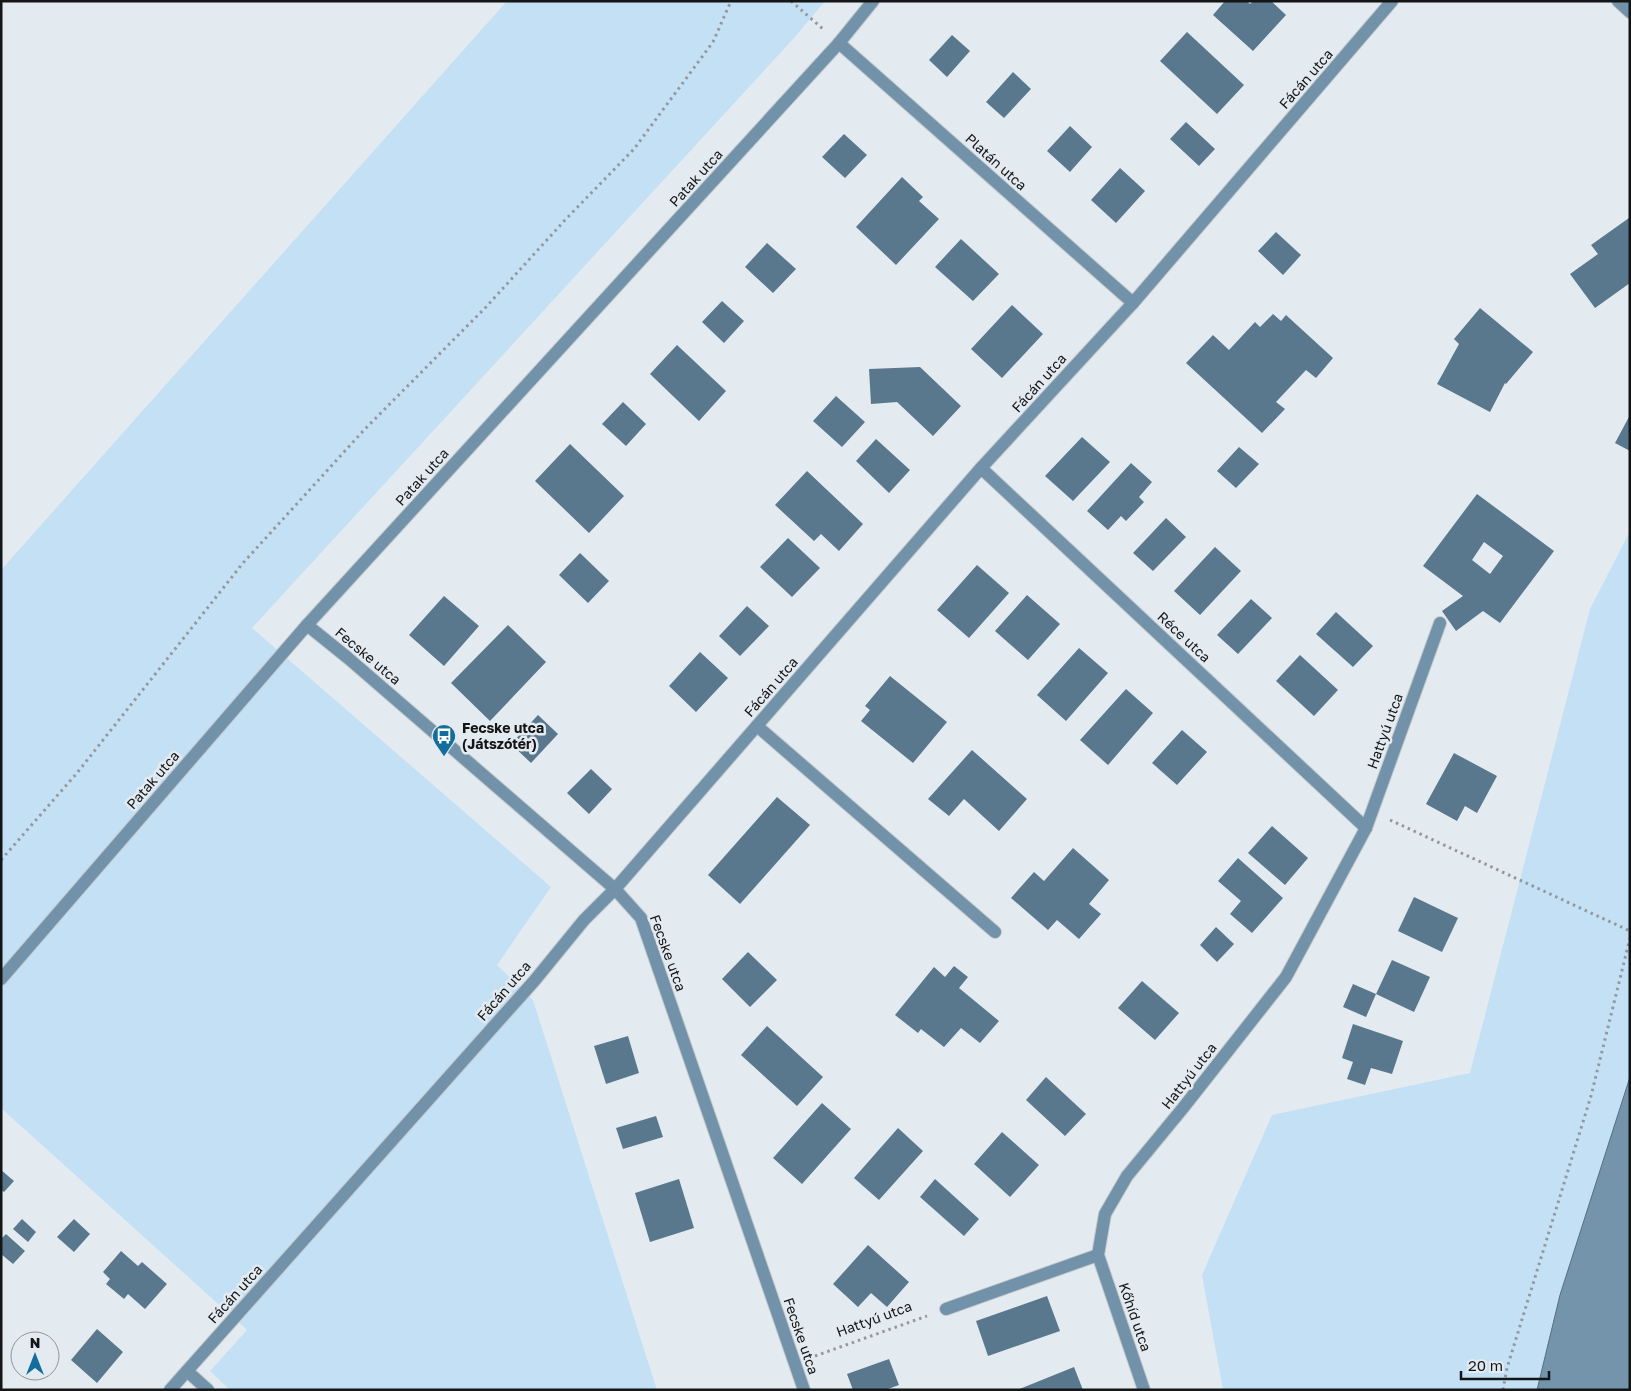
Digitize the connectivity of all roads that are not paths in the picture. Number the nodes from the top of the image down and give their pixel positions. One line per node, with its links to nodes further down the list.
1 (873, 1): 5 (street, Patak utca)
2 (1392, 1): 6 (street, Fácán utca)
3 (1618, 1): 4 (street)
4 (1630, 12)
5 (839, 43): 6 (street, Platán utca); 9 (street, Patak utca)
6 (1133, 303): 7 (street, Fácán utca)
7 (981, 468): 10 (street, Fácán utca); 11 (street, Réce utca)
8 (1440, 624): 11 (street, Hattyú utca)
9 (307, 625): 12 (street, Fecske utca); 14 (street, Patak utca)
10 (757, 726): 12 (street, Fácán utca); 13 (street)
11 (1366, 828): 15 (street, Hattyú utca)
12 (615, 889): 17 (street, Fácán utca); 20 (street, Fecske utca)
13 (994, 932)
14 (1, 979)
15 (1098, 1255): 16 (street); 21 (street, Kőhíd utca)
16 (946, 1309)
17 (187, 1371): 18 (street, Fácán utca); 19 (street)
18 (170, 1390)
19 (208, 1390)
20 (804, 1390)
21 (1144, 1390)

